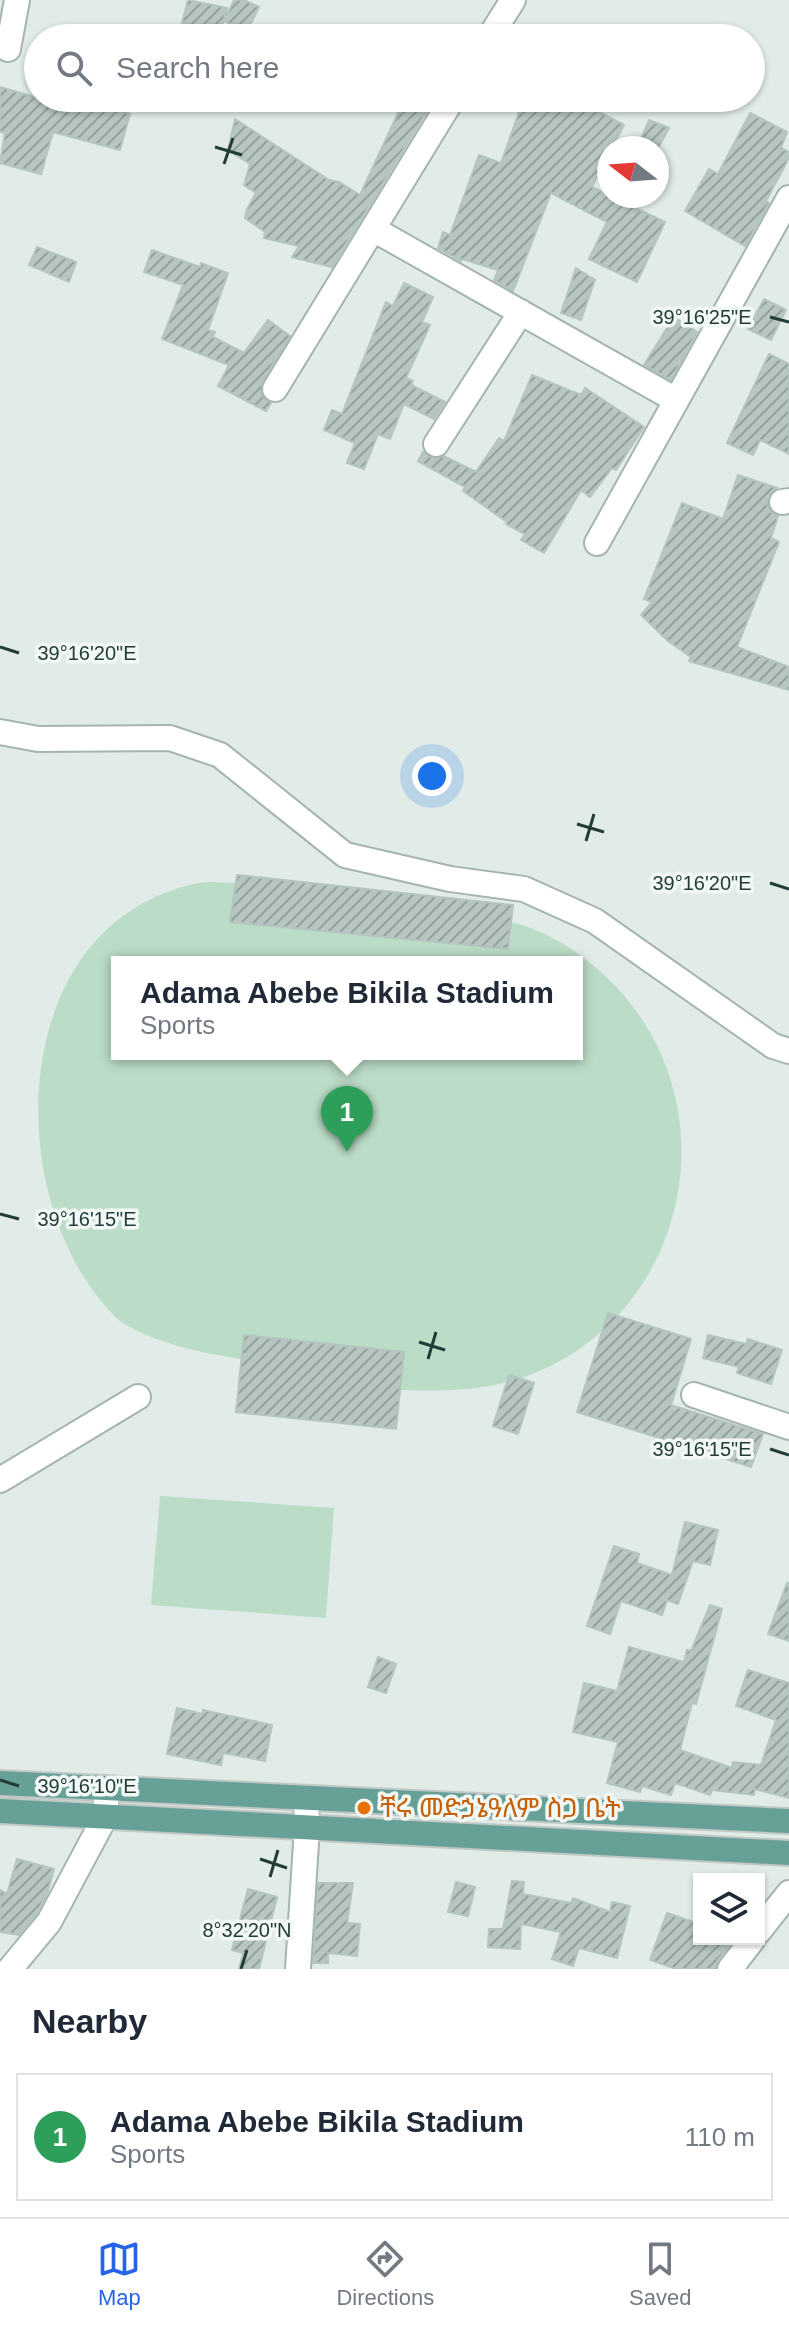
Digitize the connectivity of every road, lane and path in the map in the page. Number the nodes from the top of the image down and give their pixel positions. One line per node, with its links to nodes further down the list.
1 (17, 0): 4 (street)
2 (513, 0): 3 (street)
3 (498, 24)
4 (8, 49)
5 (444, 112): 7 (street)
6 (789, 198): 10 (street)
7 (373, 229): 8 (street); 9 (street)
8 (521, 312): 10 (street); 11 (street)
9 (275, 389)
10 (676, 400): 12 (street)
11 (436, 444)
12 (597, 543)
13 (0, 732): 14 (street)
14 (789, 1051)
15 (694, 1395): 17 (street)
16 (138, 1397): 18 (street)
17 (789, 1427)
18 (0, 1480)
19 (0, 1783): 20 (main road)
20 (107, 1788): 21 (main road); 23 (street)
21 (306, 1798): 24 (main road); 25 (street)
22 (0, 1811): 23 (main road)
23 (105, 1817): 25 (main road); 30 (street)
24 (789, 1821)
25 (307, 1827): 26 (main road); 31 (street)
26 (789, 1853)
27 (789, 1893): 28 (street)
28 (765, 1923)
29 (748, 1945): 32 (street)
30 (10, 1969)
31 (298, 1969)
32 (730, 1969)

